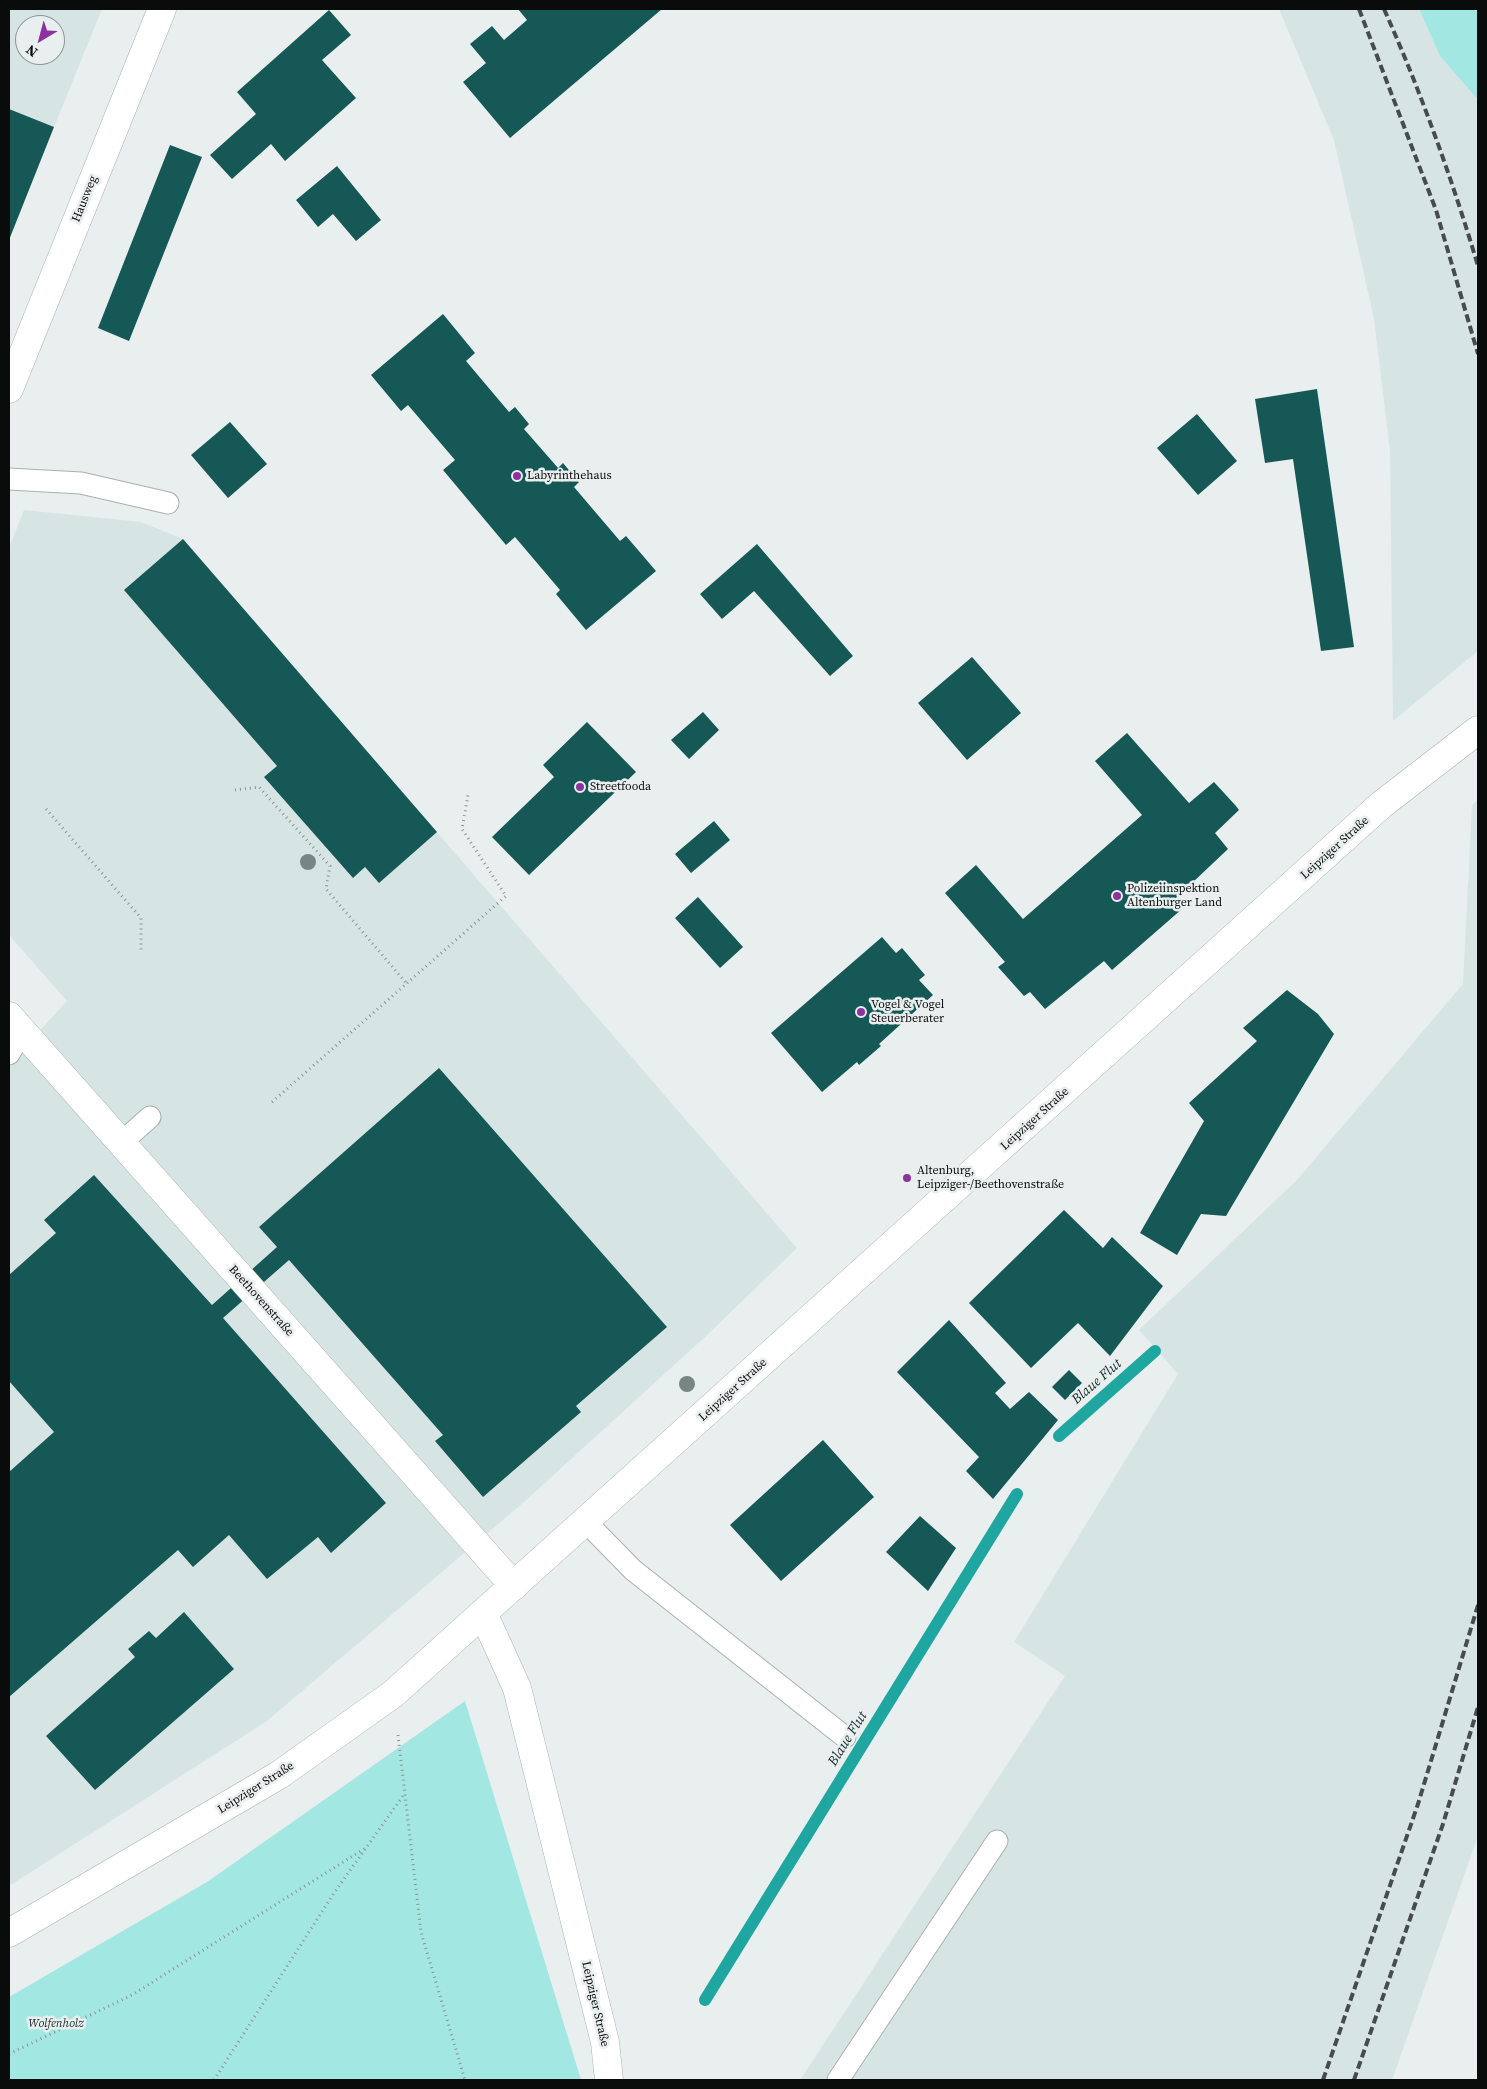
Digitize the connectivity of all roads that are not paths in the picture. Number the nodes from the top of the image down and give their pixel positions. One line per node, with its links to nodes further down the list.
1 (162, 9): 2 (street, Hausweg)
2 (9, 389)
3 (9, 479): 4 (lane)
4 (168, 503)
5 (1478, 730): 10 (street, Leipziger Straße)
6 (16, 1024): 7 (lane); 9 (street, Beethovenstraße)
7 (9, 1054)
8 (150, 1117): 9 (lane)
9 (121, 1144): 11 (street, Beethovenstraße)
10 (586, 1522): 11 (street, Leipziger Straße); 13 (lane)
11 (514, 1586): 12 (street, Leipziger Straße)
12 (483, 1613): 15 (street, Leipziger Straße); 16 (street, Leipziger Straße)
13 (845, 1738)
14 (997, 1841): 17 (lane)
15 (9, 1933)
16 (610, 2080)
17 (838, 2080)

